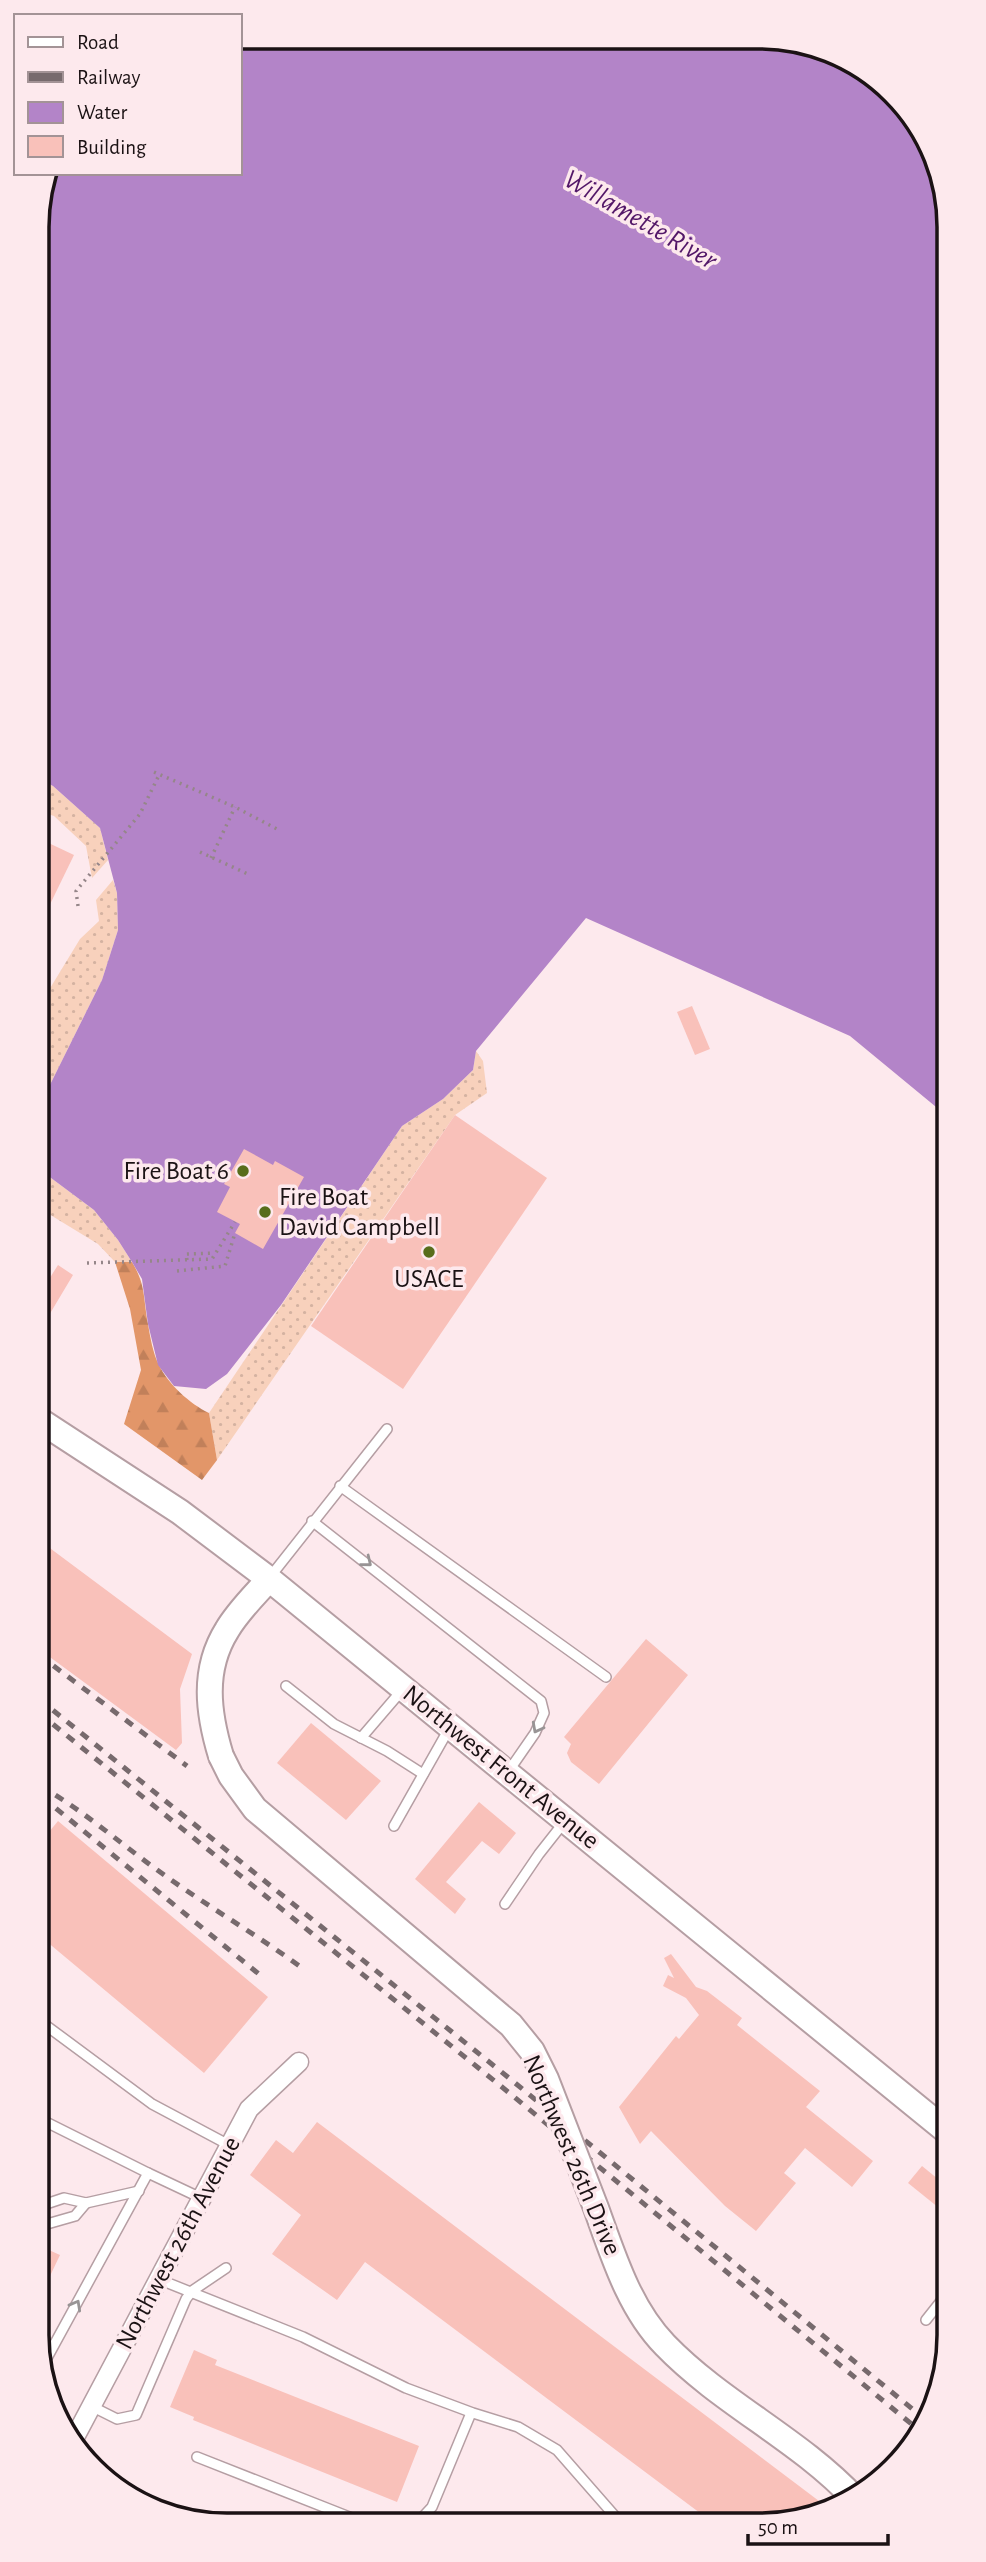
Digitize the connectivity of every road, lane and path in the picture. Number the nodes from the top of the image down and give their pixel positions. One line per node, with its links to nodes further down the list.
1 (154, 772): 2 (path)
2 (159, 775): 3 (path); 8 (path)
3 (234, 807): 4 (path); 6 (path)
4 (277, 829)
5 (200, 852): 6 (path)
6 (211, 858): 7 (path)
7 (250, 875)
8 (78, 906)
9 (235, 1222): 11 (path)
10 (234, 1233): 14 (path)
11 (215, 1253): 12 (path); 12 (path)
12 (187, 1260): 13 (path)
13 (87, 1263)
14 (177, 1270)
15 (49, 1427): 19 (street, Northwest Front Avenue)
16 (387, 1429): 17 (lane)
17 (340, 1486): 18 (lane); 20 (lane)
18 (312, 1521): 19 (lane); 25 (lane, one-way to 25)
19 (269, 1579): 22 (street, Northwest Front Avenue); 51 (street, Northwest 26th Drive, bridge)
20 (606, 1677)
21 (286, 1686): 24 (lane)
22 (404, 1688): 23 (street, Northwest Front Avenue); 24 (lane)
23 (450, 1726): 25 (street, Northwest Front Avenue); 26 (lane)
24 (361, 1738): 26 (lane)
25 (508, 1772): 27 (street, Northwest Front Avenue)
26 (423, 1774): 28 (lane)
27 (566, 1820): 29 (lane); 33 (street, Northwest Front Avenue)
28 (394, 1826)
29 (505, 1904)
30 (49, 2028): 34 (lane)
31 (299, 2062): 34 (street, Northwest 26th Avenue)
32 (49, 2123): 35 (lane)
33 (937, 2124)
34 (229, 2145): 37 (street, Northwest 26th Avenue)
35 (149, 2172): 36 (lane); 37 (lane)
36 (139, 2191): 39 (lane); 46 (lane, one-way to 36)
37 (201, 2198): 42 (street, Northwest 26th Avenue)
38 (49, 2203): 39 (lane)
39 (86, 2203): 40 (lane)
40 (49, 2223)
41 (226, 2268): 43 (lane)
42 (158, 2279): 43 (lane); 47 (street, Northwest 26th Avenue)
43 (192, 2291): 47 (lane); 48 (lane)
44 (937, 2306): 45 (lane)
45 (926, 2320)
46 (50, 2352)
47 (91, 2406): 49 (street, Northwest 26th Avenue)
48 (471, 2413): 53 (lane); 54 (lane)
49 (78, 2431)
50 (197, 2457): 52 (lane)
51 (846, 2490)
52 (339, 2513)
53 (426, 2513)
54 (612, 2513)

